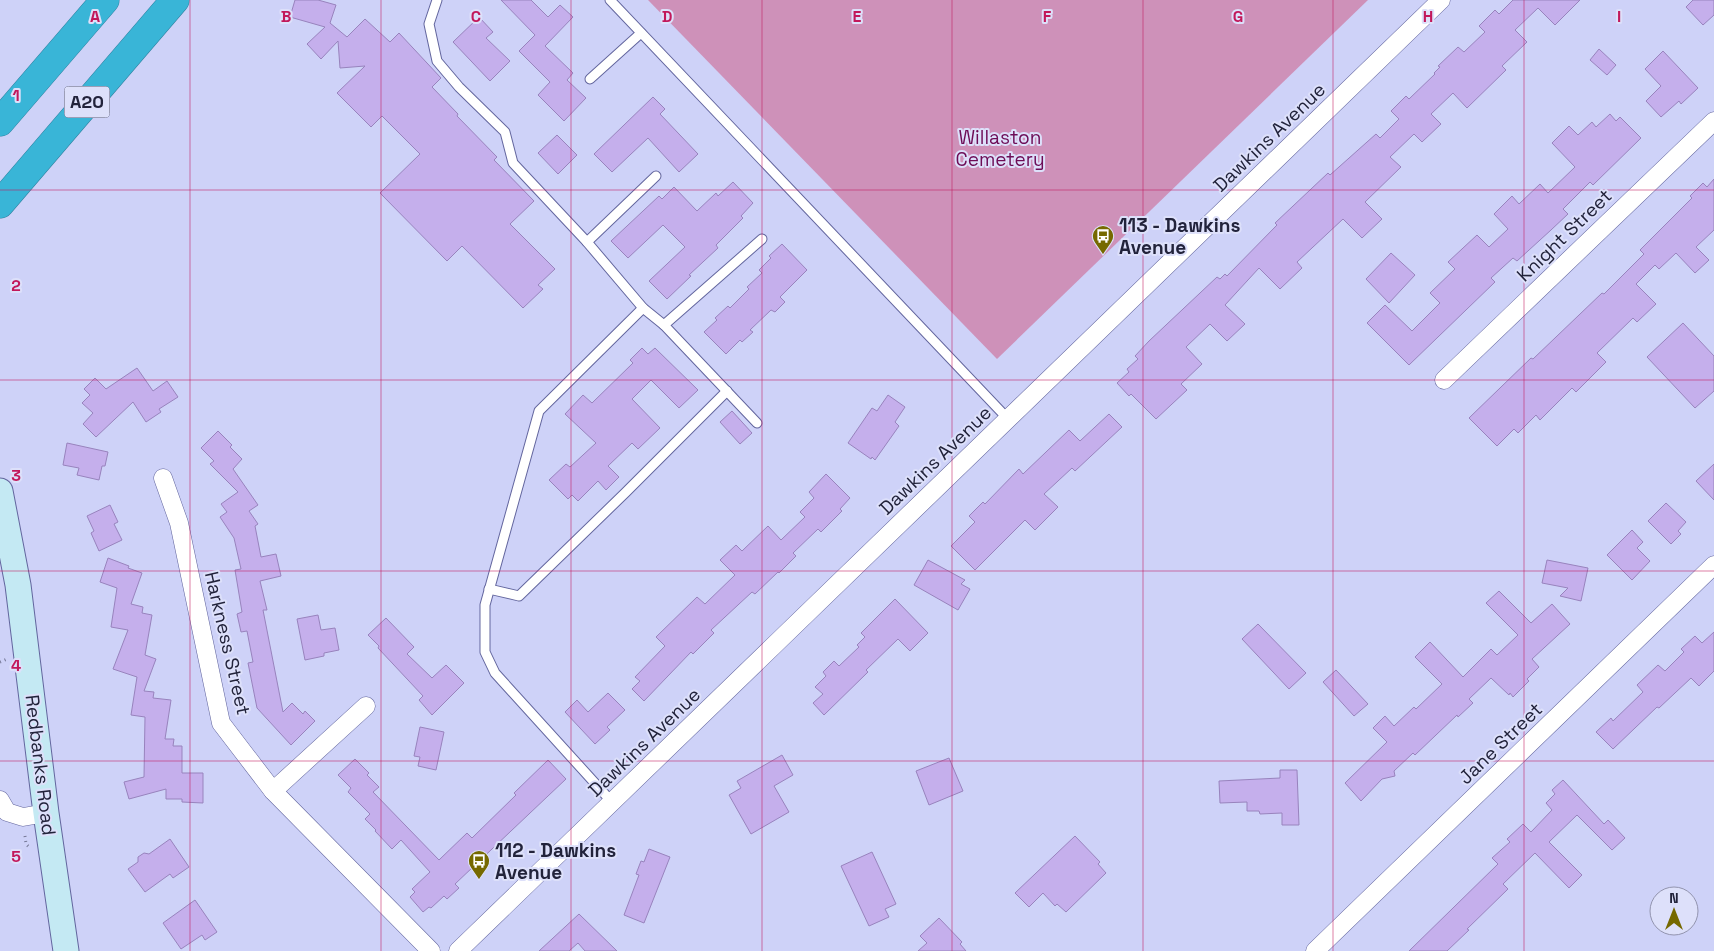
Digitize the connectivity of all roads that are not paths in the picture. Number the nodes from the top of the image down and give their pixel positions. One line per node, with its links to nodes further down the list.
1 (105, 0): 9 (highway, A20)
2 (175, 0): 11 (highway, A20)
3 (437, 0): 13 (lane)
4 (610, 0): 6 (lane)
5 (1441, 0): 18 (street, Dawkins Avenue)
6 (640, 32): 7 (lane); 18 (lane)
7 (590, 79)
8 (1714, 121): 16 (street, Knight Street)
9 (0, 122)
10 (656, 176): 13 (lane)
11 (0, 204)
12 (762, 239): 15 (lane)
13 (587, 242): 14 (lane)
14 (643, 308): 15 (lane); 23 (lane)
15 (664, 325): 17 (lane)
16 (1444, 380)
17 (726, 391): 19 (lane); 23 (lane)
18 (1008, 419): 27 (street, Dawkins Avenue)
19 (757, 423)
20 (163, 478): 25 (street, Harkness Street)
21 (0, 491): 28 (main road, Redbanks Road)
22 (1714, 566): 32 (street, Jane Street)
23 (489, 589): 27 (lane)
24 (366, 706): 25 (street)
25 (273, 792): 30 (street, Harkness Street)
26 (0, 800): 28 (street)
27 (612, 802): 31 (street, Dawkins Avenue)
28 (46, 813): 29 (main road, Redbanks Road)
29 (66, 951)
30 (431, 951)
31 (458, 951)
32 (1316, 951)

